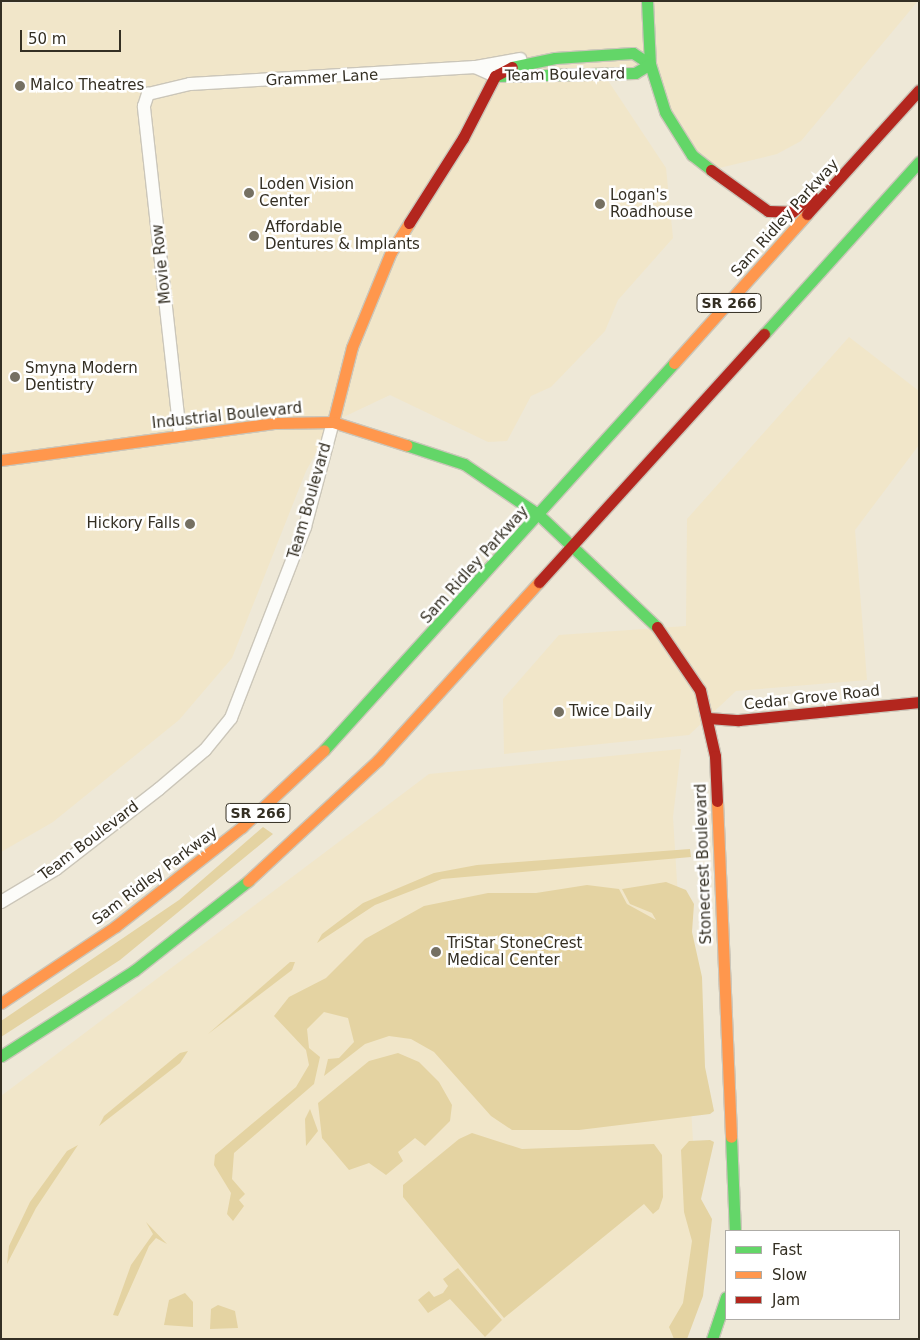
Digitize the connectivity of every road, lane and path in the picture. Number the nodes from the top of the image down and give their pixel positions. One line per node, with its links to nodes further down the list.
1 (647, 1): 4 (main road)
2 (588, 56): 3 (main road, Team Boulevard); 4 (main road, Team Boulevard); 7 (street)
3 (555, 58): 5 (street); 6 (main road, Team Boulevard)
4 (650, 64): 7 (main road, Team Boulevard); 8 (main road)
5 (475, 67): 6 (street, Grammer Lane); 10 (street, Grammer Lane)
6 (495, 76): 7 (main road, Team Boulevard); 12 (main road, Team Boulevard)
7 (590, 76)
8 (919, 84)
9 (919, 90): 15 (main road, Sam Ridley Parkway / SR 266)
10 (148, 94): 13 (street, Movie Row)
11 (919, 162): 16 (main road, SR 266)
12 (332, 422): 13 (main road, Industrial Boulevard); 15 (main road, Industrial Boulevard); 19 (street, Team Boulevard)
13 (180, 434): 14 (main road, Industrial Boulevard)
14 (1, 460)
15 (539, 515): 16 (main road, Industrial Boulevard); 20 (main road, Sam Ridley Parkway / SR 266)
16 (573, 545): 18 (main road, Stonecrest Boulevard); 21 (main road, SR 266)
17 (919, 702): 18 (main road, Cedar Grove Road)
18 (708, 718): 22 (main road, Stonecrest Boulevard)
19 (1, 902)
20 (1, 1003)
21 (1, 1056)
22 (735, 1230)
23 (725, 1300): 24 (main road)
24 (712, 1339)

